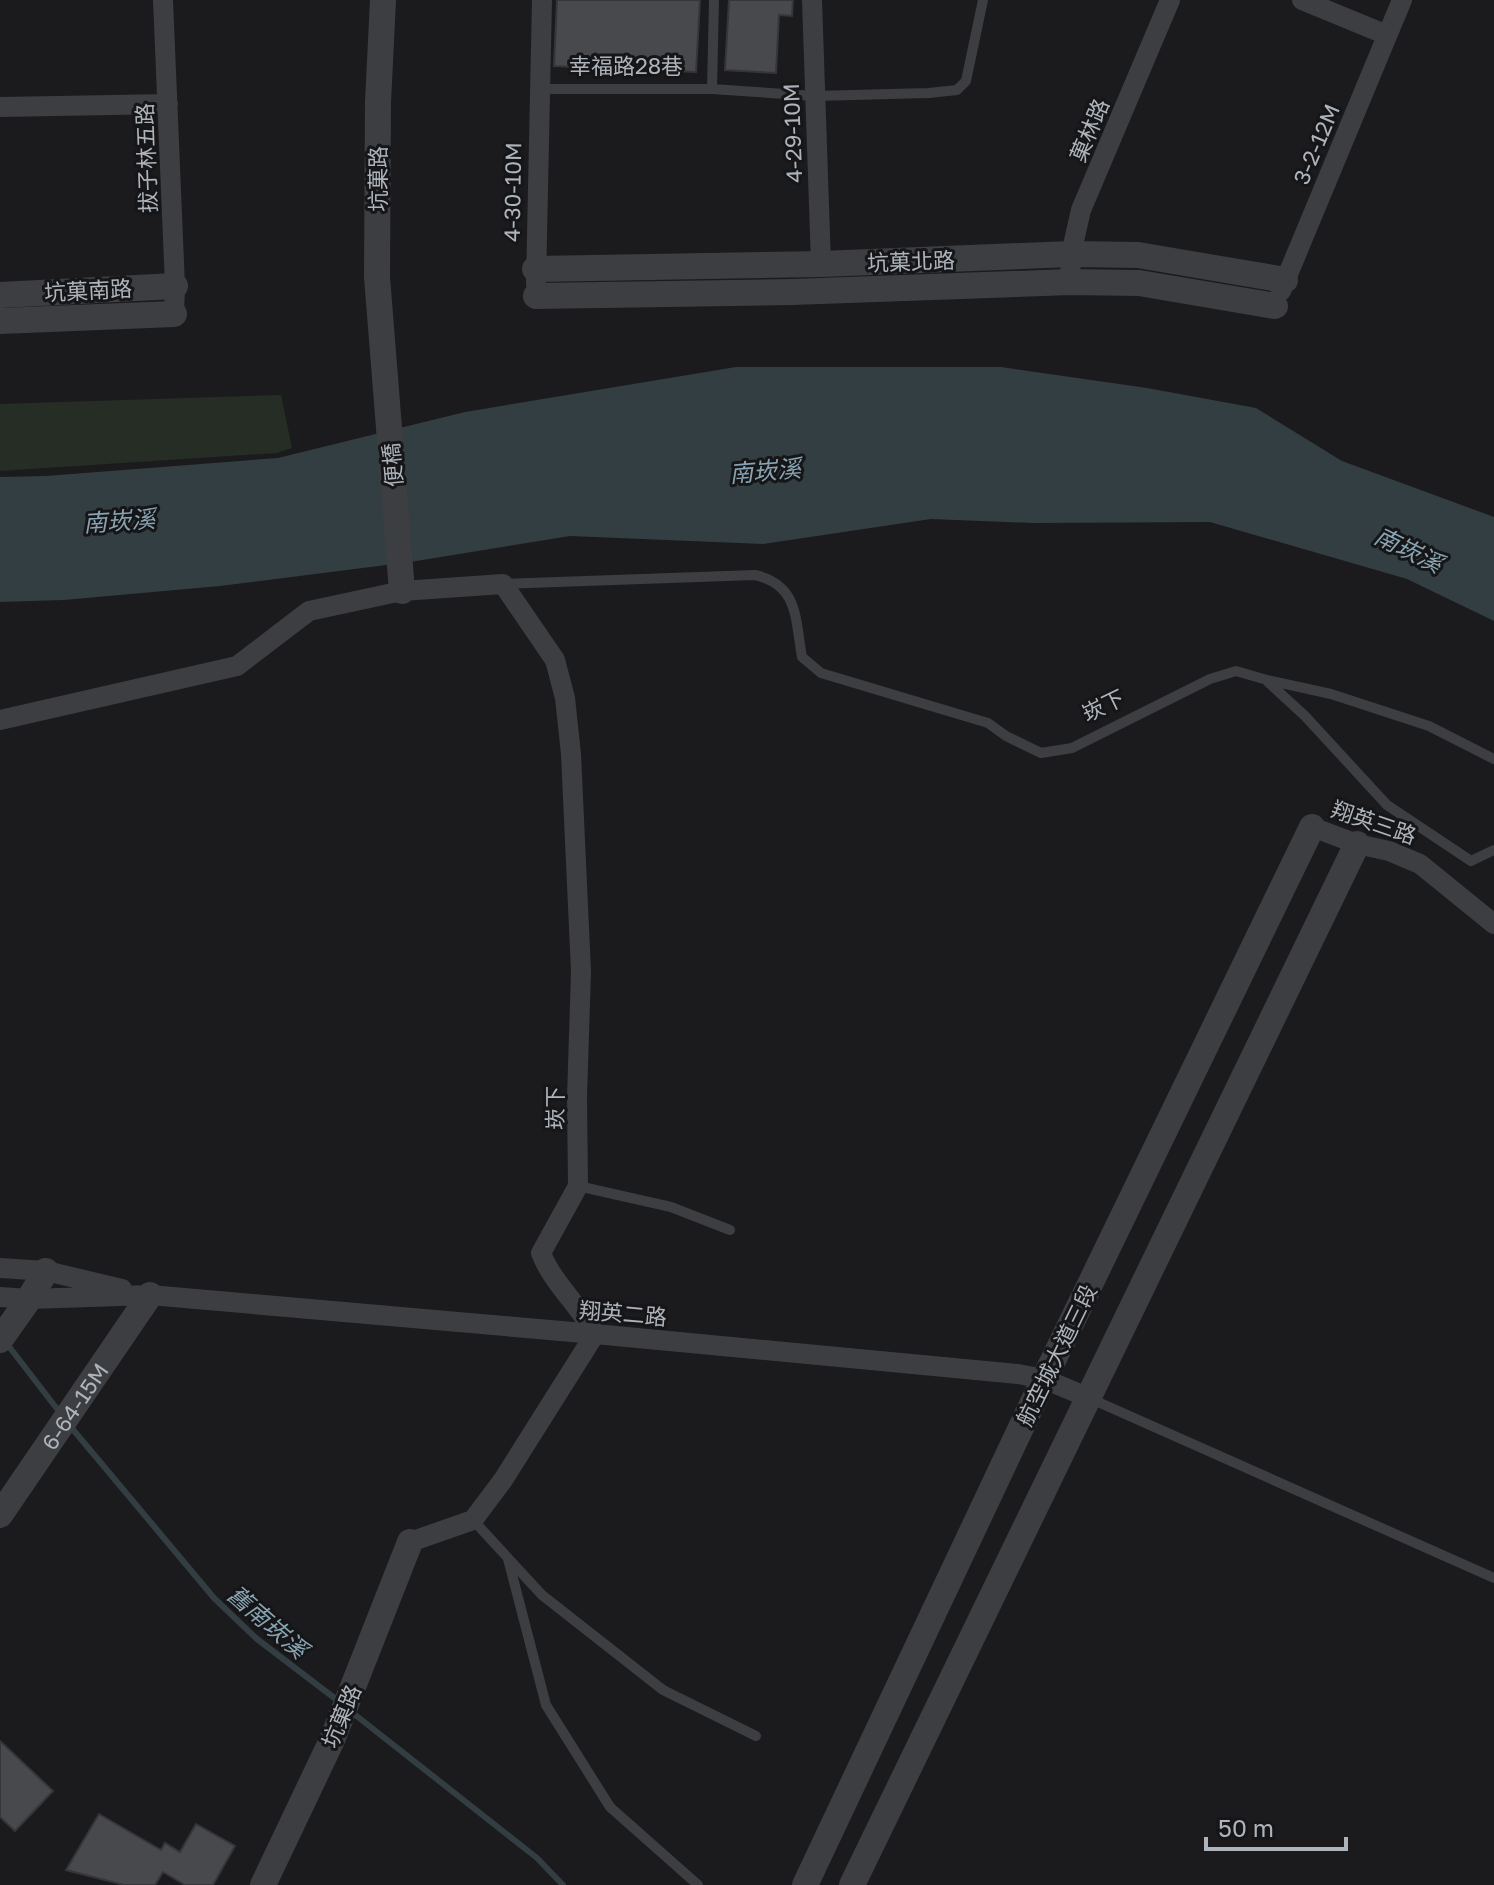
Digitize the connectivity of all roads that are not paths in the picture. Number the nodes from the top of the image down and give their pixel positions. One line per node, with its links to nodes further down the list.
1 (163, 0): 14 (street, 拔子林五路)
2 (383, 0): 26 (street, 坑菓路)
3 (542, 0): 11 (street, 幸福路28巷)
4 (714, 0): 12 (lane, 幸福路28巷)
5 (812, 0): 13 (street, 4-29-10M)
6 (983, 0): 13 (lane)
7 (1170, 0): 16 (street, 菓林路)
8 (1302, 0): 10 (street)
9 (1402, 0): 10 (street, 3-2-12M)
10 (1387, 35): 18 (street, 3-2-12M)
11 (539, 89): 12 (lane, 幸福路28巷); 19 (street, 4-30-10M)
12 (712, 89): 13 (lane)
13 (815, 96): 17 (street, 4-29-10M)
14 (168, 104): 15 (street); 21 (street, 拔子林五路)
15 (0, 107)
16 (1071, 254): 17 (street, 坑菓北路); 18 (street, 坑菓北路); 20 (street, 菓林路)
17 (821, 264): 19 (street, 坑菓北路)
18 (1285, 280): 23 (street, 3-2-12M)
19 (536, 282): 20 (street, 坑菓北路)
20 (1070, 282): 23 (street, 坑菓北路)
21 (175, 286): 22 (street, 坑菓南路); 24 (street, 拔子林五路)
22 (0, 295)
23 (1275, 306)
24 (174, 314): 25 (street, 坑菓南路)
25 (0, 321)
26 (383, 359): 27 (street, 便橋)
27 (402, 581): 28 (street, 崁下); 30 (street, 崁下)
28 (503, 584): 29 (lane, 崁下); 36 (street, 崁下)
29 (1267, 680): 31 (lane, 崁下); 34 (lane)
30 (0, 720)
31 (1494, 759)
32 (1312, 827): 33 (street, 翔英三路); 45 (street, 航空城大道三段)
33 (1357, 844): 35 (street, 翔英三路); 46 (street, 航空城大道三段)
34 (1494, 850)
35 (1494, 924)
36 (578, 1186): 37 (lane); 43 (street, 崁下)
37 (730, 1230)
38 (0, 1268): 39 (street, 翔英二路)
39 (46, 1271): 40 (street, 翔英二路); 42 (street)
40 (150, 1295): 42 (street, 翔英二路); 43 (street, 翔英二路); 47 (street, 6-64-15M)
41 (0, 1297): 42 (street, 翔英二路)
42 (29, 1299): 44 (street)
43 (595, 1334): 45 (street, 翔英二路); 48 (street)
44 (0, 1340)
45 (1044, 1379): 46 (street, 翔英二路); 55 (street, 航空城大道三段)
46 (1087, 1397): 51 (lane); 56 (street, 航空城大道三段)
47 (0, 1515)
48 (473, 1520): 49 (street); 50 (lane)
49 (410, 1542): 53 (street, 坑菓路)
50 (508, 1559): 52 (lane); 54 (lane)
51 (1494, 1578)
52 (756, 1736)
53 (263, 1885)
54 (698, 1885)
55 (805, 1885)
56 (852, 1885)

